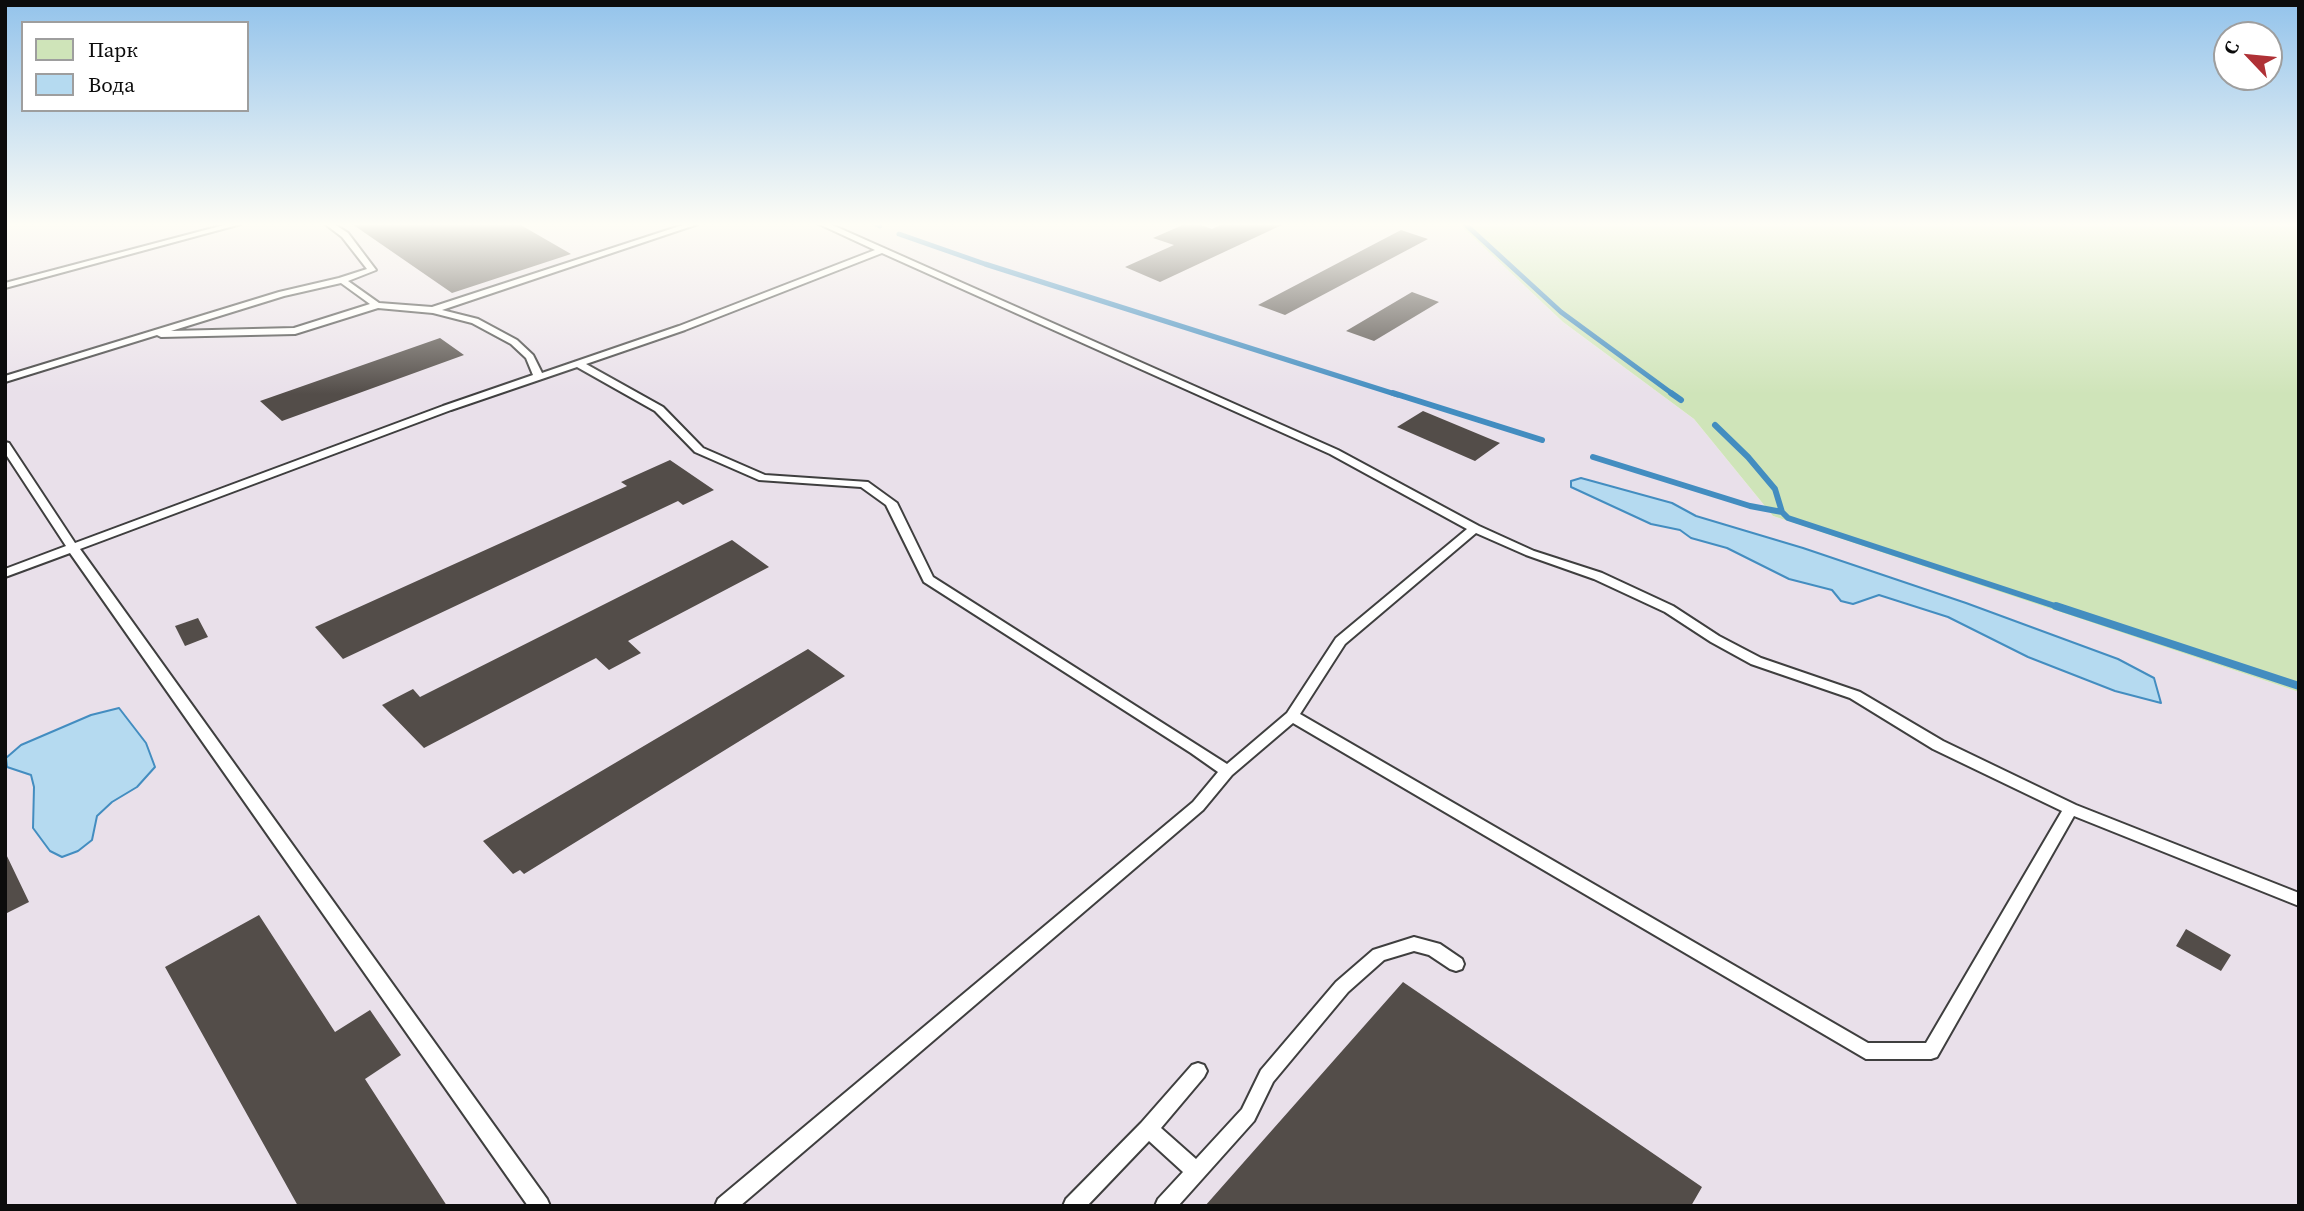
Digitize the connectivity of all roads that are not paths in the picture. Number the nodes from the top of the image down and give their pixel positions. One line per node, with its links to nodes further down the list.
1 (342, 280): 8 (lane)
2 (26, 281): 7 (lane)
3 (340, 281): 10 (lane)
4 (522, 281): 9 (lane)
5 (802, 281): 11 (lane)
6 (951, 281): 15 (lane)
7 (5, 286)
8 (377, 305): 9 (lane); 10 (lane)
9 (433, 310): 12 (lane)
10 (152, 334): 13 (lane)
11 (579, 364): 12 (lane); 19 (lane)
12 (538, 375): 16 (lane)
13 (5, 379)
14 (5, 445): 16 (lane)
15 (1475, 528): 18 (lane); 20 (lane)
16 (73, 548): 17 (lane); 26 (lane)
17 (5, 573)
18 (1292, 716): 19 (lane); 20 (lane)
19 (1227, 771): 27 (lane)
20 (2071, 809): 21 (lane)
21 (2299, 900)
22 (1456, 964): 25 (lane)
23 (1198, 1071): 24 (lane)
24 (1148, 1129): 25 (lane); 28 (lane)
25 (1196, 1171): 29 (lane)
26 (540, 1206)
27 (725, 1206)
28 (1073, 1206)
29 (1165, 1206)

